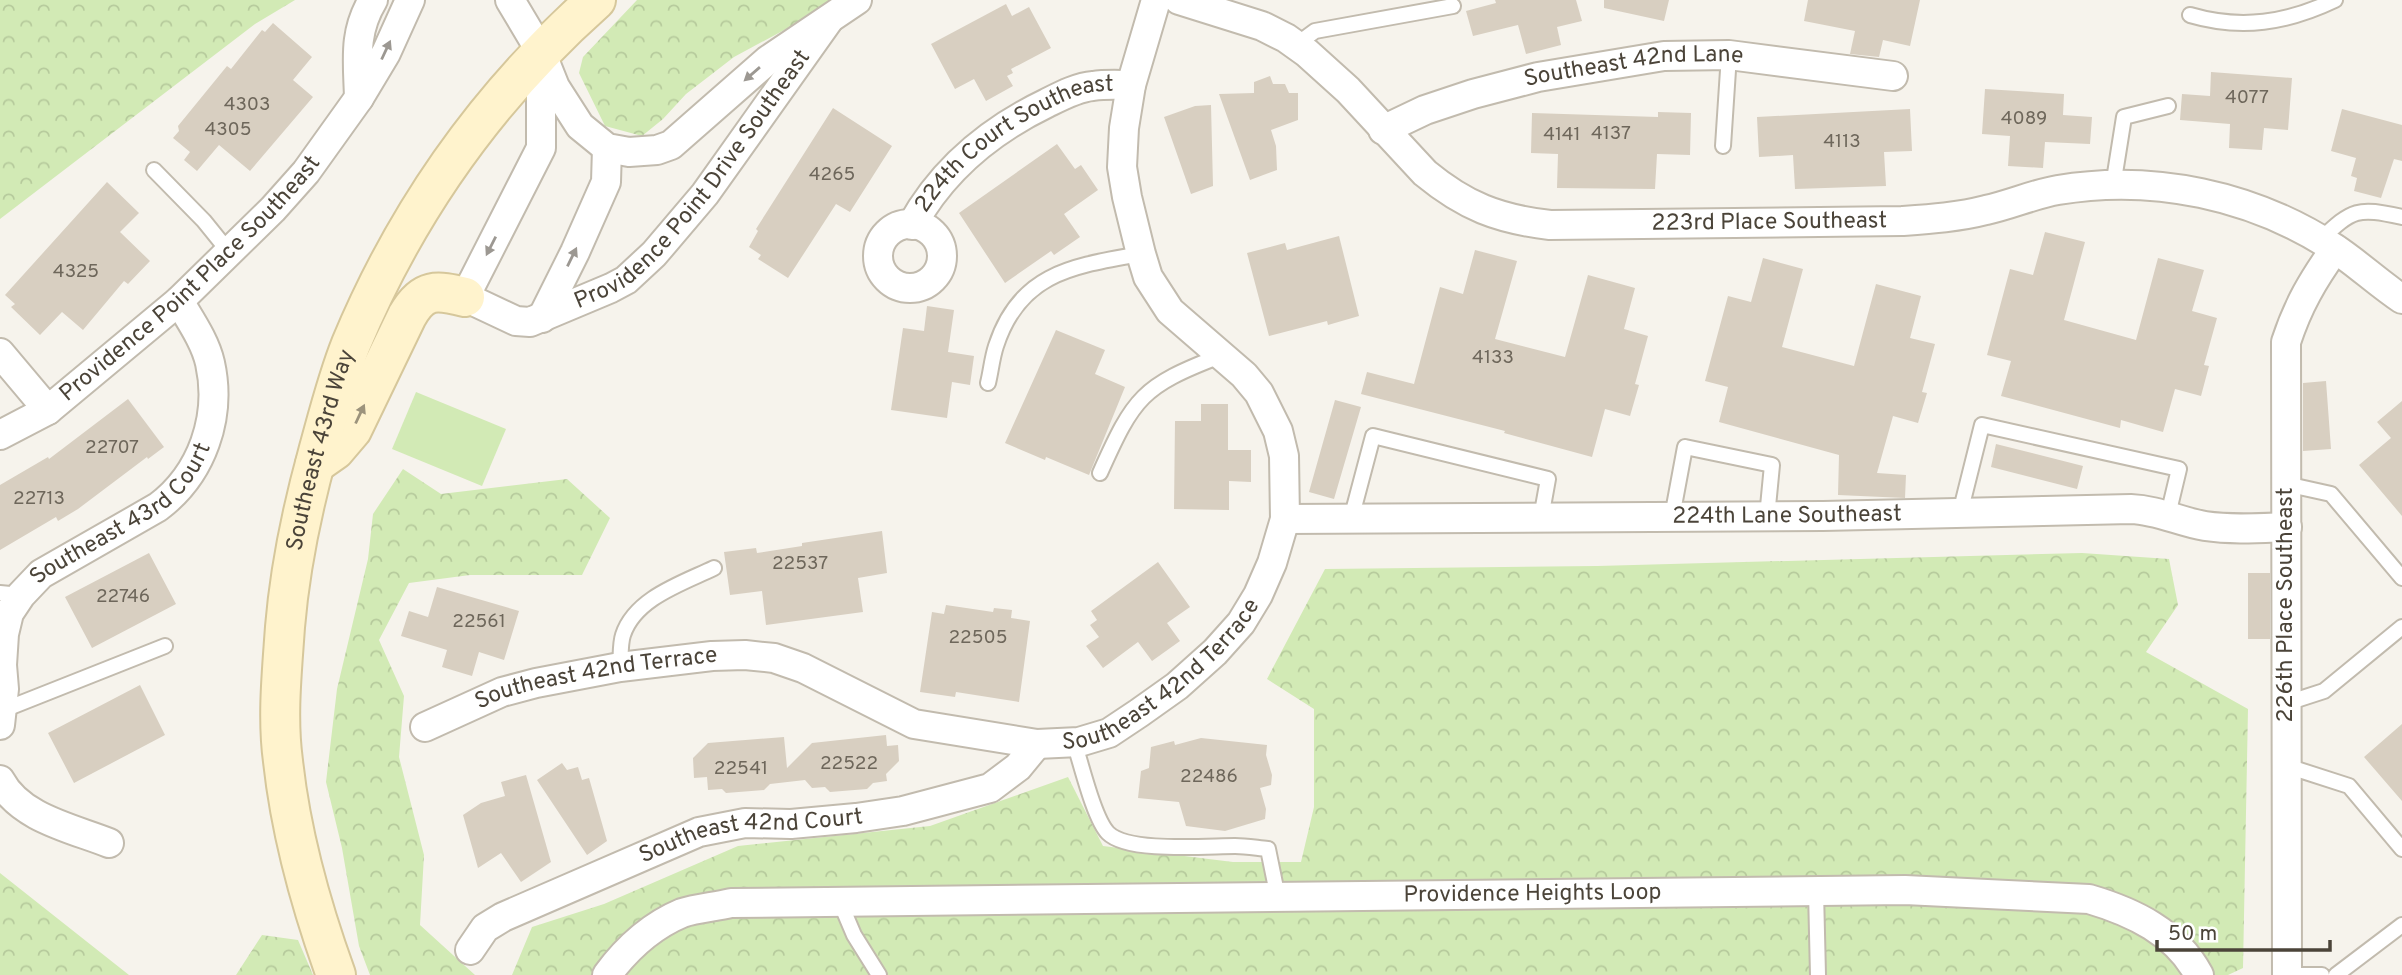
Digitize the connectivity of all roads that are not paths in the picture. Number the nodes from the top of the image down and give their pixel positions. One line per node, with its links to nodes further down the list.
1 (373, 0): 17 (street)
2 (510, 0): 13 (street)
3 (596, 0): 13 (main road, Southeast 43rd Way)
4 (858, 0): 11 (street, Providence Point Drive Southeast)
5 (1156, 0): 16 (street, Southeast 42nd Terrace)
6 (1179, 0): 12 (street, 223rd Place Southeast)
7 (2335, 0): 10 (lane)
8 (403, 2): 17 (street, Providence Point Place Southeast, one-way to 8)
9 (1452, 6): 12 (lane)
10 (2190, 15)
11 (828, 21): 22 (street, Providence Point Drive Southeast, one-way to 22); 34 (street, Providence Point Drive Southeast)
12 (1296, 45): 20 (street, 223rd Place Southeast)
13 (541, 52): 19 (street); 23 (street); 40 (main road, Southeast 43rd Way)
14 (1729, 55): 15 (street, Southeast 42nd Lane); 20 (street, Southeast 42nd Lane); 21 (lane)
15 (1893, 76)
16 (1131, 85): 27 (street, 224th Court Southeast); 30 (street, Southeast 42nd Terrace)
17 (359, 98): 29 (street, Providence Point Place Southeast)
18 (2168, 106): 25 (lane)
19 (580, 126): 22 (street); 23 (street)
20 (1383, 130): 25 (street, 223rd Place Southeast)
21 (1723, 146)
22 (607, 148): 34 (street, Providence Point Drive Southeast, one-way to 22)
23 (541, 149): 31 (street, one-way to 31)
24 (154, 170): 29 (lane)
25 (2113, 186): 28 (street, 223rd Place Southeast)
26 (2402, 217): 28 (lane)
27 (912, 225)
28 (2327, 244): 32 (street, 223rd Place Southeast); 42 (street, 226th Place Southeast)
29 (229, 252): 33 (street, Providence Point Place Southeast)
30 (1141, 254): 36 (street, Southeast 42nd Terrace); 37 (lane)
31 (465, 297): 34 (street, Providence Point Drive Southeast); 40 (main road, one-way to 31)
32 (2402, 299)
33 (179, 301): 38 (street, Providence Point Place Southeast); 53 (street, Southeast 43rd Court)
34 (542, 318)
35 (0, 353): 38 (street)
36 (1220, 356): 41 (lane); 48 (street, Southeast 42nd Terrace)
37 (988, 383)
38 (48, 410): 39 (street, Providence Point Place Southeast)
39 (0, 435)
40 (315, 464): 71 (main road, Southeast 43rd Way)
41 (1100, 473)
42 (2286, 484): 50 (street, 226th Place Southeast); 52 (lane)
43 (1960, 513): 44 (street, 224th Lane Southeast); 44 (lane); 46 (street, 224th Lane Southeast)
44 (2168, 515): 50 (street, 224th Lane Southeast)
45 (1672, 517): 46 (street, 224th Lane Southeast); 46 (lane); 47 (street, 224th Lane Southeast)
46 (1768, 517)
47 (1541, 518): 49 (street, 224th Lane Southeast); 49 (lane)
48 (1285, 519): 49 (street, 224th Lane Southeast); 60 (street, Southeast 42nd Terrace)
49 (1352, 519)
50 (2287, 527): 57 (street, 226th Place Southeast)
51 (714, 568): 56 (lane)
52 (2402, 578)
53 (10, 594): 58 (street, Southeast 43rd Court)
54 (2402, 627): 57 (lane)
55 (165, 646): 58 (lane)
56 (620, 667): 59 (street, Southeast 42nd Terrace); 61 (street, Southeast 42nd Terrace)
57 (2287, 702): 62 (street, 226th Place Southeast)
58 (1, 716)
59 (425, 727)
60 (1074, 742): 61 (street, Southeast 42nd Terrace); 67 (lane)
61 (1037, 744): 70 (street, Southeast 42nd Court)
62 (2287, 766): 65 (lane); 76 (street, 226th Place Southeast)
63 (0, 780): 64 (street)
64 (109, 843)
65 (2402, 849)
66 (1816, 891): 67 (street, Providence Heights Loop); 74 (lane); 75 (street, Providence Heights Loop)
67 (1278, 898): 68 (street, Providence Heights Loop)
68 (840, 902): 72 (street, Providence Heights Loop); 73 (lane)
69 (2402, 925): 78 (lane)
70 (470, 950)
71 (336, 975)
72 (607, 975)
73 (879, 975)
74 (1818, 975)
75 (2199, 975)
76 (2287, 975): 77 (lane)
77 (2322, 975)
78 (2336, 975)

